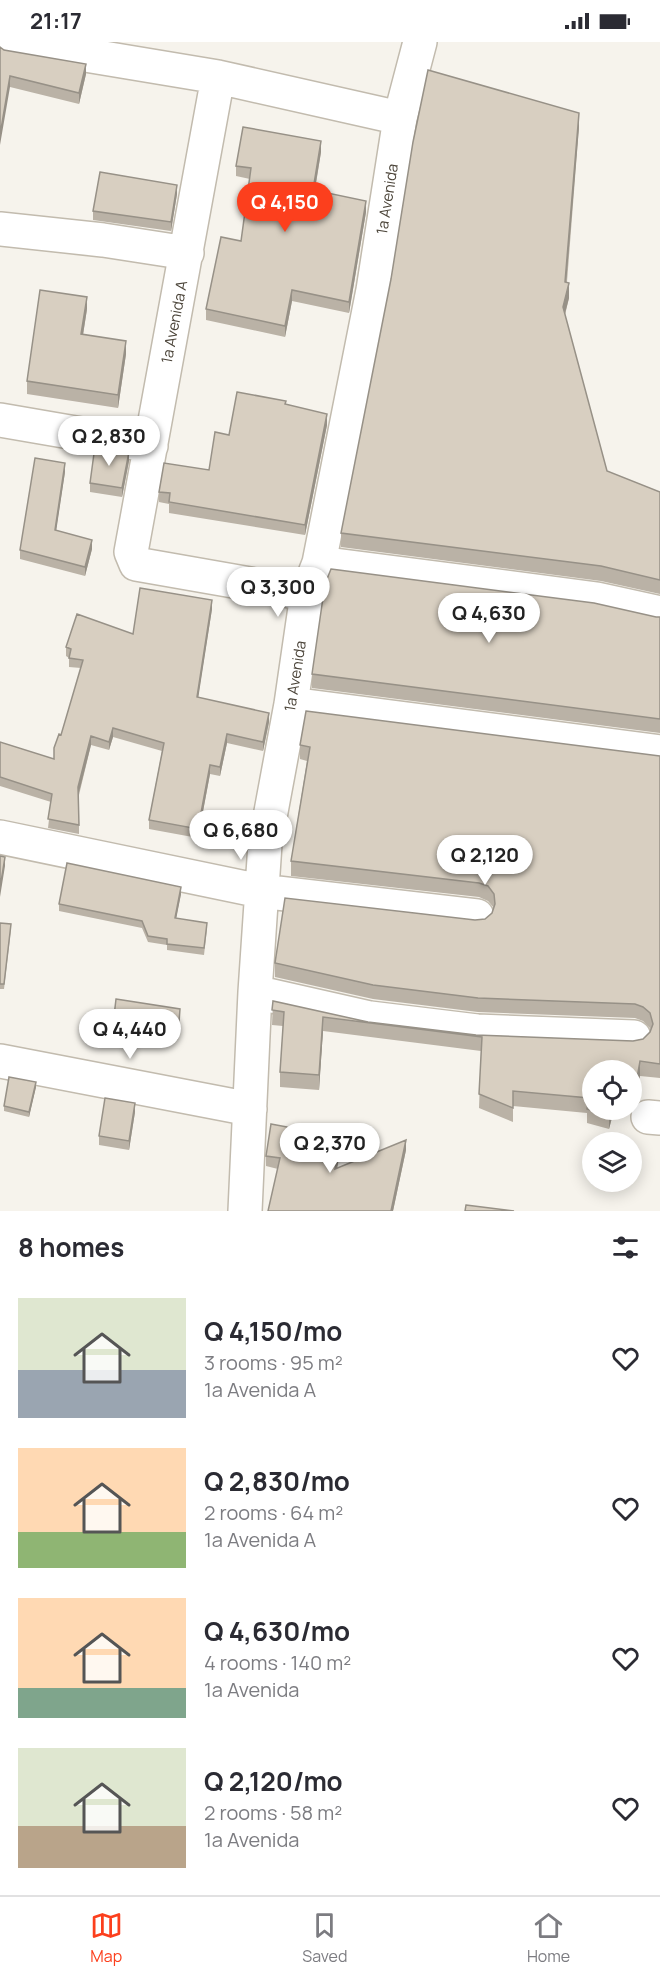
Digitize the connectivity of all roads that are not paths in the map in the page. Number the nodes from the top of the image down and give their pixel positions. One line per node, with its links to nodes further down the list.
1 (7, 42): 3 (street)
2 (420, 42): 4 (street, 1a Avenida)
3 (218, 77): 4 (street); 6 (street, 1a Avenida A)
4 (400, 118): 9 (street, 1a Avenida)
5 (0, 229): 6 (street)
6 (187, 253): 8 (street, 1a Avenida A)
7 (0, 420): 8 (street)
8 (151, 446): 10 (street, 1a Avenida A)
9 (319, 563): 10 (street, 1a Avenida); 11 (street)
10 (308, 594): 12 (street, 1a Avenida)
11 (660, 613)
12 (291, 704): 13 (street); 15 (street, 1a Avenida)
13 (660, 752)
14 (0, 837): 15 (street)
15 (260, 891): 16 (street); 17 (street, 1a Avenida)
16 (477, 916)
17 (255, 992): 18 (street); 20 (street, 1a Avenida)
18 (634, 1037)
19 (0, 1061): 20 (street)
20 (249, 1109): 21 (street, 1a Avenida)
21 (245, 1211)

